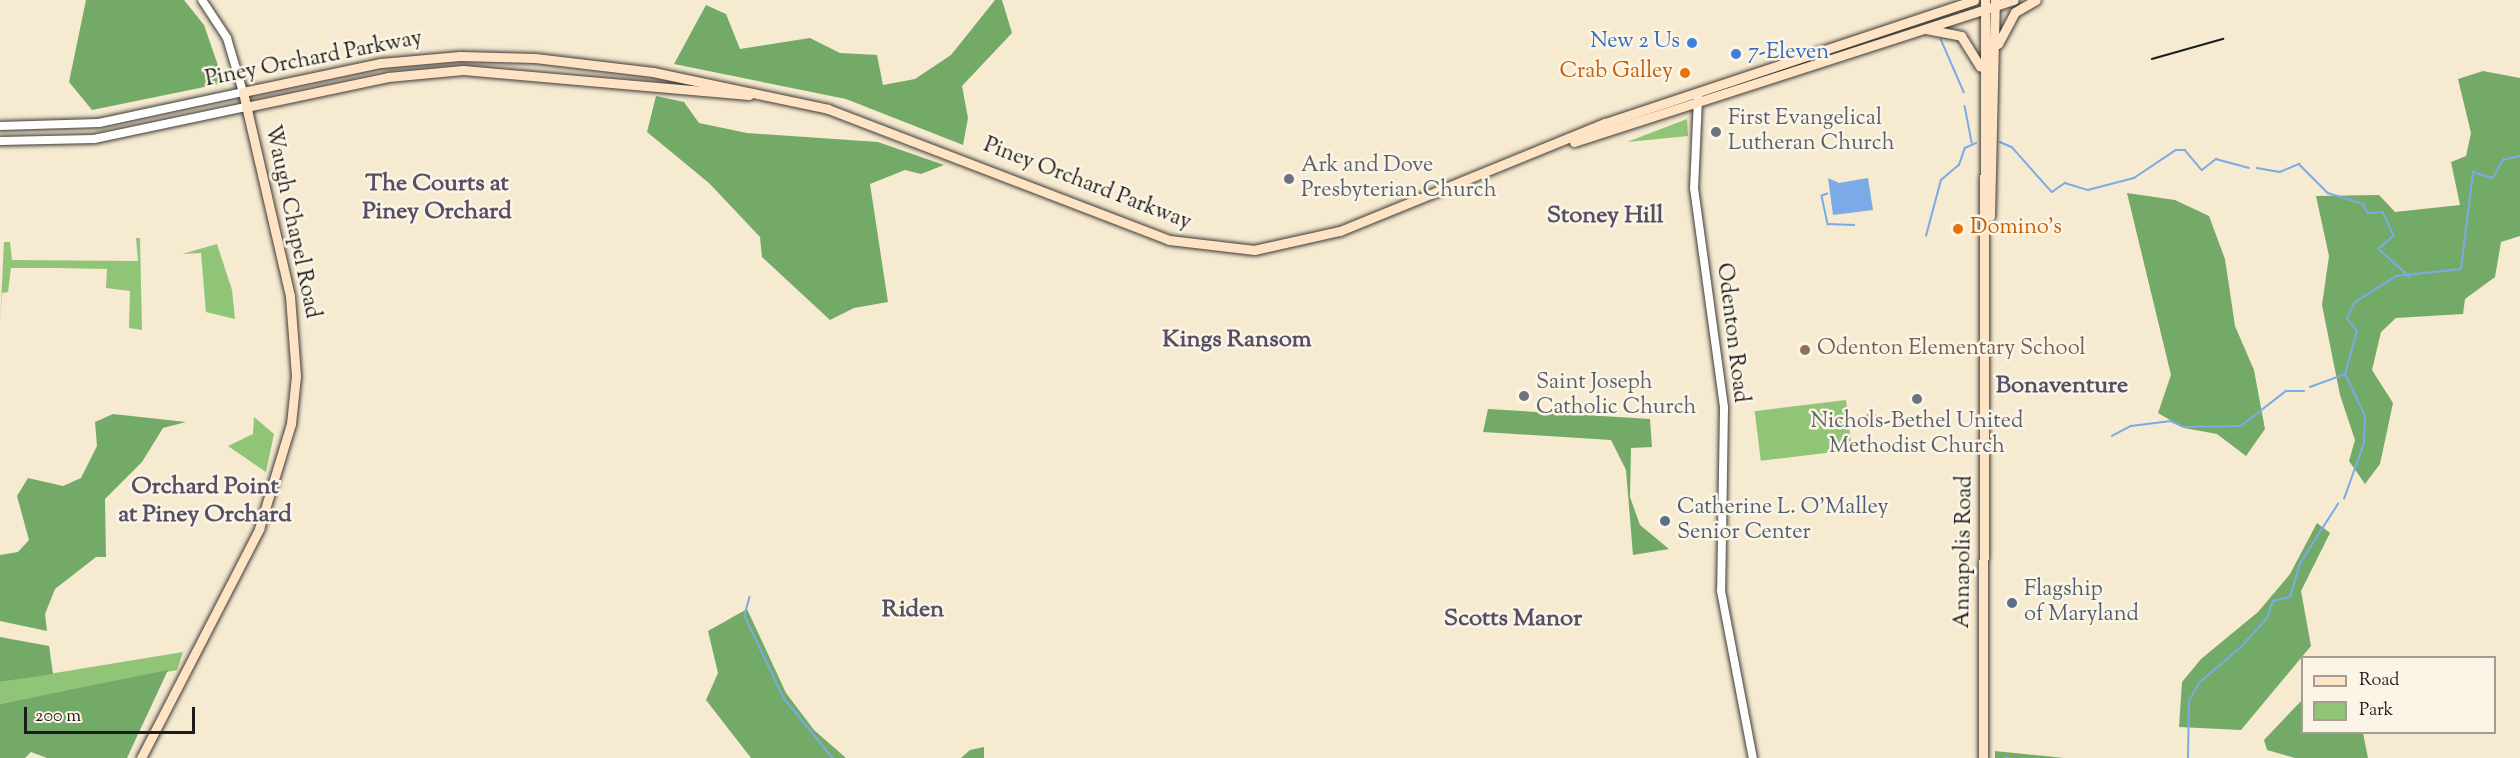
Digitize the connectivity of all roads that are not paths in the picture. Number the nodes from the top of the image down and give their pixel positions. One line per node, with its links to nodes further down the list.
1 (202, 0): 13 (street)
2 (1955, 0): 8 (main road)
3 (1974, 0): 8 (main road, Piney Orchard Parkway)
4 (2014, 0): 6 (main road, Piney Orchard Parkway)
5 (2036, 0): 10 (main road)
6 (1995, 2): 7 (main road, Piney Orchard Parkway); 10 (main road, Annapolis Road)
7 (1985, 4): 9 (main road, Piney Orchard Parkway); 11 (main road, Annapolis Road)
8 (1932, 13): 12 (main road, Piney Orchard Parkway)
9 (1918, 29): 11 (main road); 15 (main road, Piney Orchard Parkway)
10 (1995, 73): 20 (main road, Annapolis Road)
11 (1983, 74): 20 (main road, Annapolis Road)
12 (1700, 90): 15 (street, Odenton Road); 19 (main road, Piney Orchard Parkway)
13 (243, 92): 14 (main road, Piney Orchard Parkway); 16 (main road, Waugh Chapel Road); 17 (street, Piney Orchard Parkway)
14 (779, 97): 16 (main road, Piney Orchard Parkway); 19 (main road, Piney Orchard Parkway)
15 (1697, 104): 19 (main road, Piney Orchard Parkway); 22 (street, Odenton Road)
16 (246, 107): 18 (street, Piney Orchard Parkway); 21 (main road, Waugh Chapel Road)
17 (0, 126)
18 (0, 141)
19 (1554, 147)
20 (1988, 239): 23 (main road, Annapolis Road)
21 (141, 758)
22 (1753, 758)
23 (1983, 758)

